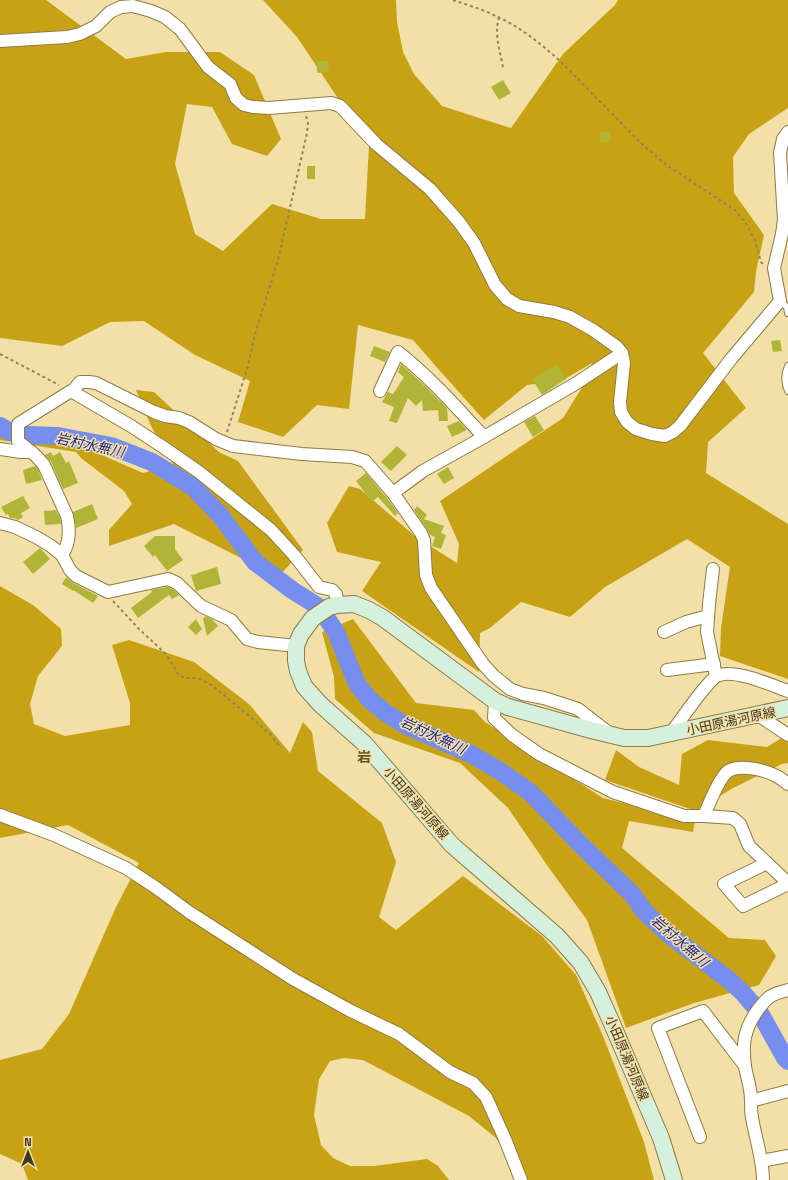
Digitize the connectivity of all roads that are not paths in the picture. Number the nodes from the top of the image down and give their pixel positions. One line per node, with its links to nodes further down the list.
1 (0, 41): 5 (street)
2 (788, 132): 3 (street)
3 (780, 301): 4 (lane); 5 (street)
4 (788, 313)
5 (622, 353): 10 (street)
6 (788, 366): 8 (lane)
7 (380, 391): 10 (street)
8 (788, 391)
9 (71, 392): 12 (street); 13 (street); 17 (street)
10 (484, 437): 13 (street)
11 (0, 449): 12 (street)
12 (32, 452): 15 (street)
13 (393, 493): 30 (street)
14 (0, 523): 15 (street)
15 (62, 555): 20 (street)
16 (713, 569): 18 (street)
17 (333, 606): 20 (main road); 25 (main road, 小田原湯河原線)
18 (708, 616): 19 (street); 21 (street)
19 (664, 632)
20 (296, 646): 44 (main road, 小田原湯河原線)
21 (714, 664): 22 (street); 23 (street)
22 (667, 670)
23 (716, 676): 24 (street); 28 (street)
24 (788, 691)
25 (495, 701): 30 (main road, 小田原湯河原線); 33 (street)
26 (788, 708): 27 (main road, 小田原湯河原線)
27 (758, 715): 28 (main road, 小田原湯河原線); 29 (street)
28 (670, 734): 30 (main road, 小田原湯河原線)
29 (788, 735)
30 (614, 736)
31 (788, 784): 33 (street)
32 (0, 814): 43 (street)
33 (704, 816): 34 (street)
34 (767, 863): 35 (street); 35 (street)
35 (788, 884)
36 (788, 990): 37 (street)
37 (745, 1066): 39 (street); 40 (street)
38 (788, 1091): 39 (street)
39 (751, 1101): 42 (street)
40 (700, 1137)
41 (788, 1156): 42 (street)
42 (762, 1161): 45 (street)
43 (521, 1180)
44 (674, 1180)
45 (763, 1180)

